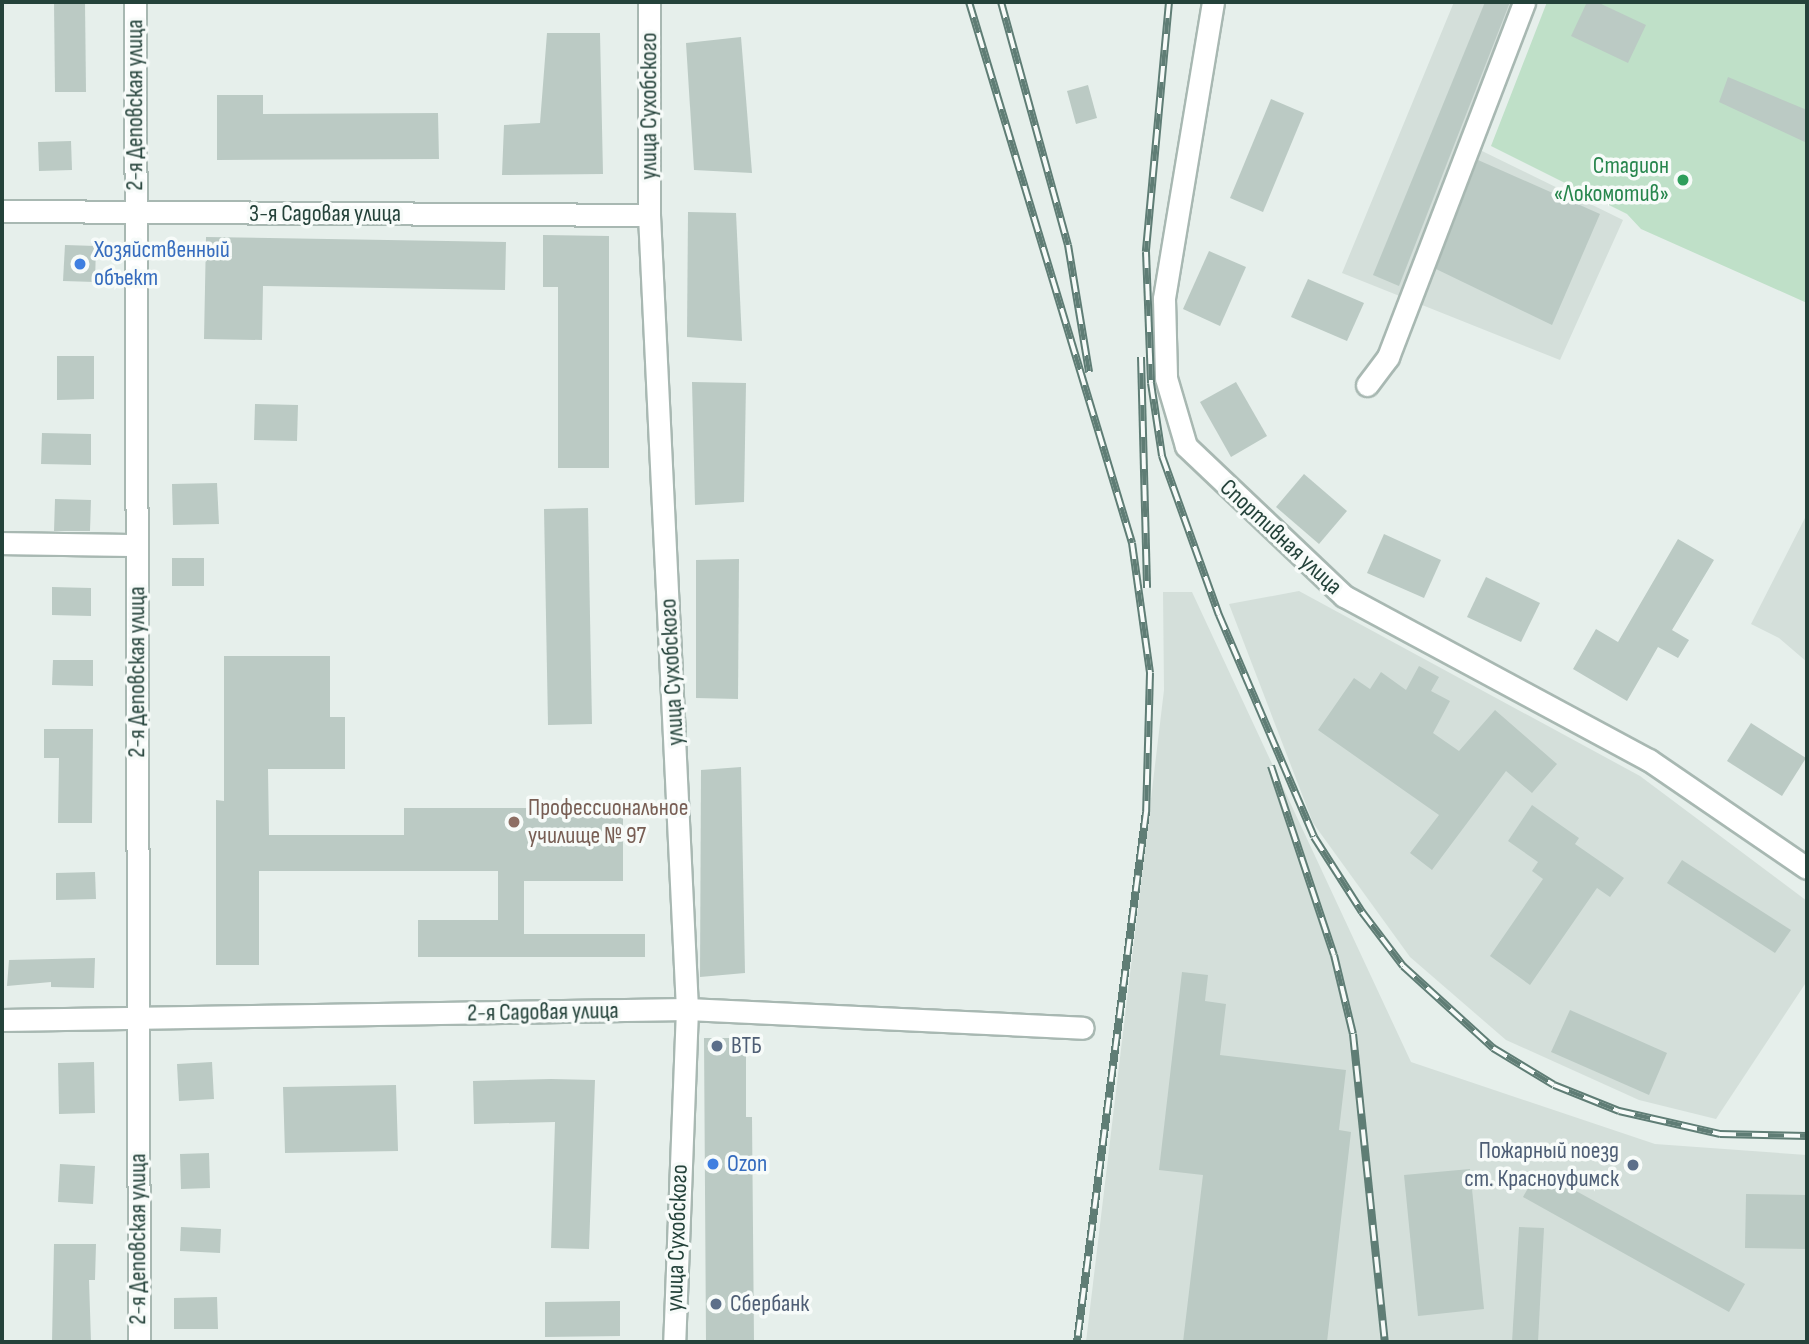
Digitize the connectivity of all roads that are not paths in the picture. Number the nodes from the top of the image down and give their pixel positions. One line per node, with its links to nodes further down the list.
1 (135, 2): 6 (street, 2-я Деповская улица)
2 (649, 2): 7 (street, улица Сухобского)
3 (1213, 2): 11 (street, Спортивная улица)
4 (1524, 2): 8 (street)
5 (2, 211): 6 (street, 3-я Садовая улица)
6 (135, 213): 7 (street, 3-я Садовая улица); 10 (street, 2-я Деповская улица)
7 (649, 215): 12 (street, улица Сухобского)
8 (1367, 385)
9 (2, 542): 10 (street)
10 (136, 544): 13 (street, 2-я Деповская улица)
11 (1807, 868)
12 (687, 1009): 13 (street, 2-я Садовая улица); 15 (street, 2-я Садовая улица); 17 (street, улица Сухобского)
13 (138, 1019): 14 (street, 2-я Садовая улица); 16 (street, 2-я Деповская улица)
14 (2, 1020)
15 (1083, 1028)
16 (139, 1342)
17 (674, 1342)

